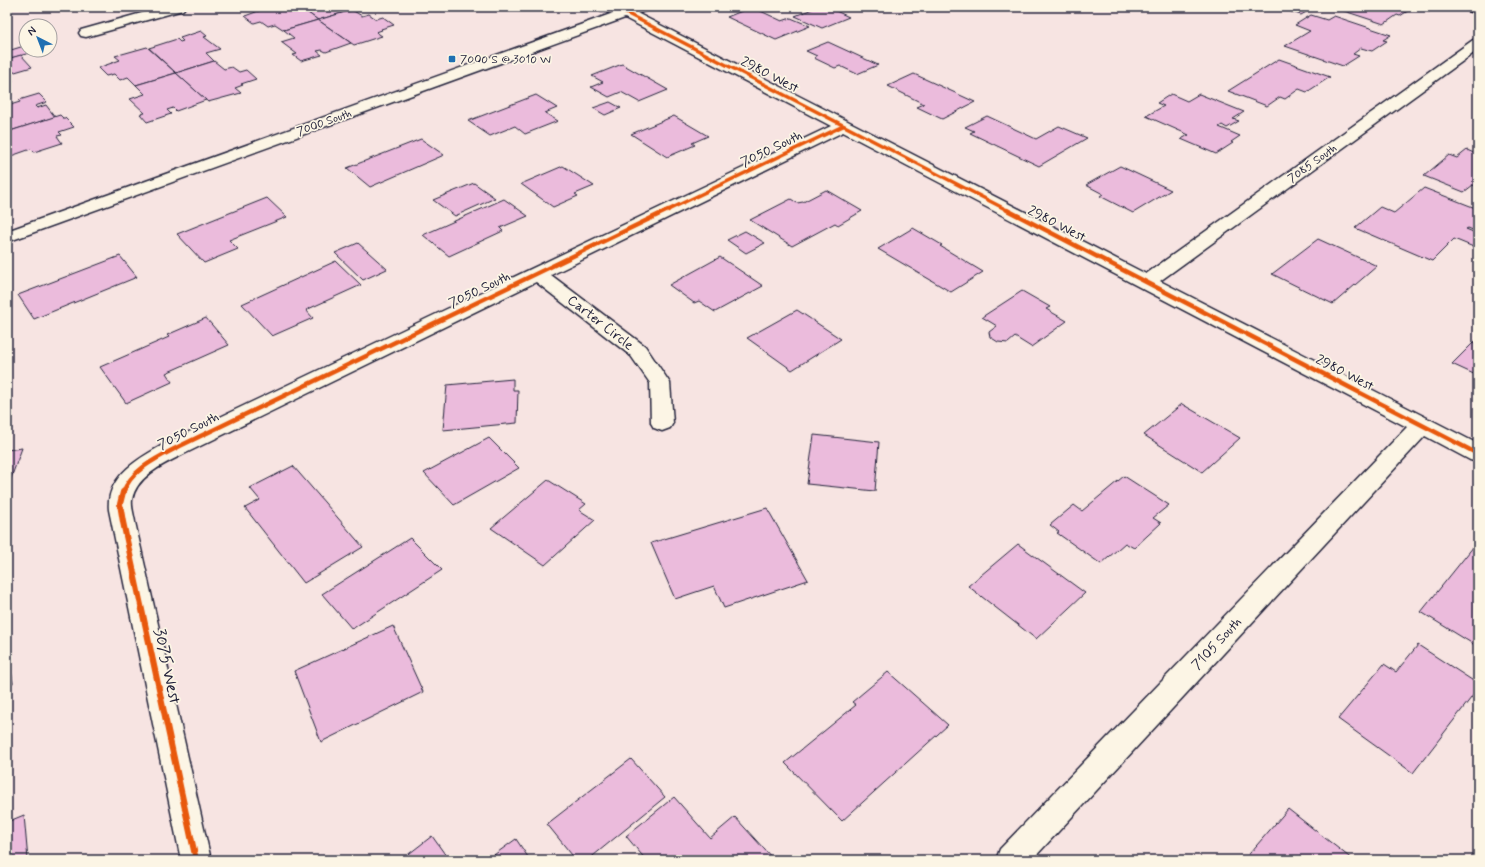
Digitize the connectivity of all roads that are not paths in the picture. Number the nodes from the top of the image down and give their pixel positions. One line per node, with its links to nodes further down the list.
1 (178, 7): 6 (street)
2 (605, 7): 4 (street, 2980 West)
3 (1470, 7): 5 (street)
4 (630, 9): 8 (street, 2980 West); 9 (street, 7000 South)
5 (1478, 10)
6 (86, 33)
7 (1478, 43): 11 (street, 7085 South)
8 (844, 126): 10 (street, 7050 South); 11 (street, 2980 West)
9 (7, 237)
10 (538, 274): 12 (street, Carter Circle); 15 (street, 7050 South)
11 (1146, 283): 13 (street, 2980 West)
12 (662, 423)
13 (1422, 425): 14 (street, 2980 West); 17 (street, 7105 South)
14 (1478, 454)
15 (129, 479): 16 (street, 3075 West)
16 (196, 860)
17 (1011, 860)

